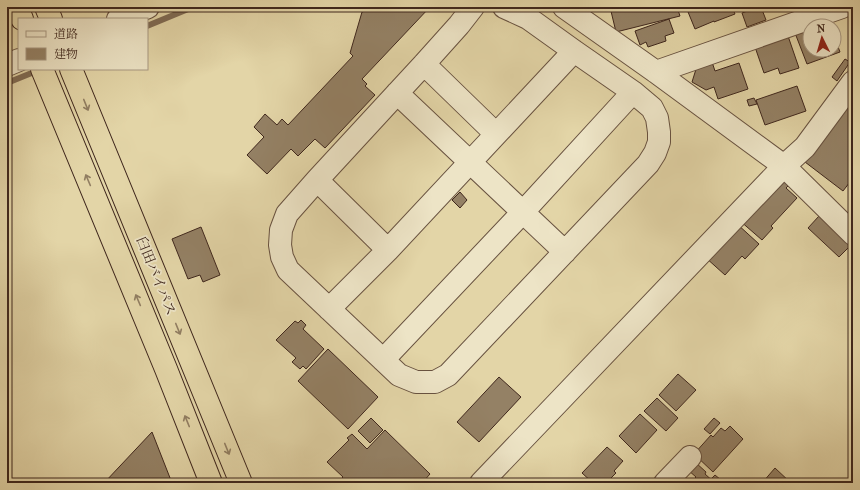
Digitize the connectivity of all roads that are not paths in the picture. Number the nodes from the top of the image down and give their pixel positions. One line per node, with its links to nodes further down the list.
1 (17, 7): 8 (highway)
2 (46, 7): 9 (highway)
3 (148, 7): 10 (street)
4 (473, 7): 13 (street)
5 (504, 7): 11 (street)
6 (564, 7): 17 (street)
7 (842, 7): 17 (street)
8 (22, 18)
9 (51, 18)
10 (120, 18)
11 (574, 51): 19 (street); 21 (street)
12 (18, 60): 14 (street)
13 (424, 64): 20 (street); 21 (street)
14 (7, 65)
15 (42, 70): 32 (highway, 臼田バイパス, one-way to 15)
16 (71, 70): 33 (highway, 臼田バイパス, one-way to 33)
17 (656, 72): 23 (street)
18 (853, 82): 23 (street)
19 (633, 92): 25 (street); 28 (street)
20 (397, 93): 22 (street); 24 (street)
21 (496, 134): 22 (street)
22 (470, 162): 25 (street); 27 (street)
23 (784, 166): 26 (street); 34 (street)
24 (317, 180): 27 (street); 29 (street)
25 (523, 212): 28 (street); 30 (street)
26 (853, 234)
27 (388, 250): 29 (street)
28 (565, 252): 30 (street)
29 (329, 309): 30 (street)
30 (383, 360)
31 (690, 457): 35 (street)
32 (212, 483)
33 (241, 483)
34 (481, 483)
35 (665, 483)

